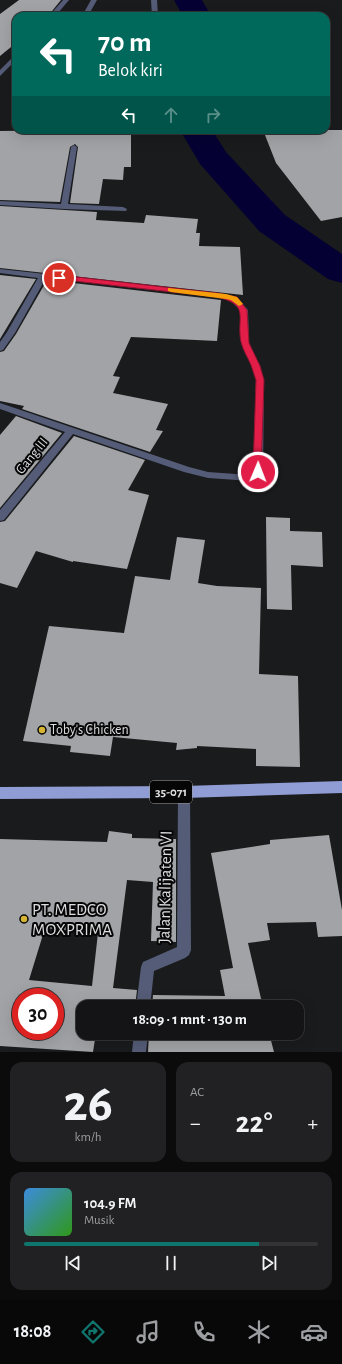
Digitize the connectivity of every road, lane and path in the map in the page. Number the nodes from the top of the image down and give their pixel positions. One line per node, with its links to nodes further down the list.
1 (66, 0): 4 (street)
2 (94, 0): 5 (street)
3 (154, 0): 6 (street)
4 (56, 12)
5 (87, 12)
6 (155, 12)
7 (12, 60): 8 (street)
8 (0, 74)
9 (74, 147): 11 (street)
10 (0, 203): 11 (street)
11 (64, 207): 12 (street)
12 (123, 209)
13 (0, 271): 14 (street)
14 (43, 276): 15 (street); 17 (street)
15 (0, 348)
16 (0, 406): 17 (street)
17 (71, 431): 18 (street, Gang III)
18 (0, 517)
19 (342, 787): 20 (main road, 35-071)
20 (184, 792): 21 (main road, 35-071); 22 (street, Jalan Kalijaten VI)
21 (0, 793)
22 (144, 1000)
23 (141, 1040): 24 (street)
24 (140, 1052)

